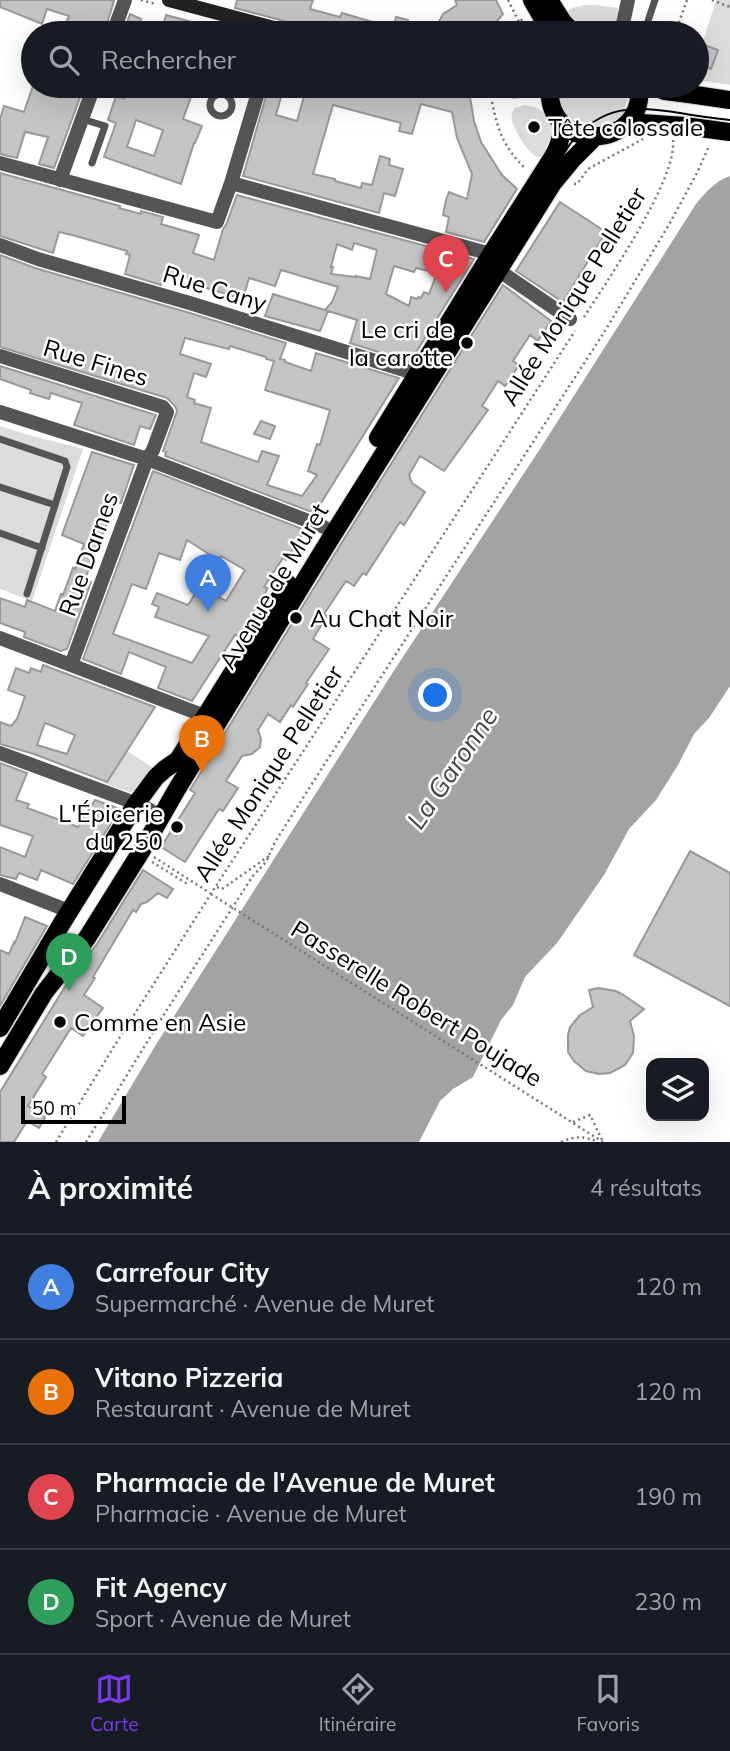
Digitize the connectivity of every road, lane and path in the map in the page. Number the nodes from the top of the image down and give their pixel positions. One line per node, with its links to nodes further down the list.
1 (125, 0): 12 (street)
2 (169, 0): 10 (street)
3 (508, 0): 14 (path)
4 (532, 0): 15 (main road)
5 (549, 0): 16 (main road)
6 (628, 0): 17 (street)
7 (654, 0): 18 (lane)
8 (687, 0): 19 (path)
9 (712, 0): 11 (path)
10 (220, 7): 13 (street)
11 (730, 7)
12 (117, 21)
13 (242, 21)
14 (518, 21)
15 (544, 21)
16 (562, 21)
17 (622, 21)
18 (648, 21)
19 (680, 21)
20 (709, 97): 26 (main road, bridge)
21 (90, 98): 27 (street)
22 (256, 98): 39 (street)
23 (551, 98): 28 (main road)
24 (639, 98): 29 (main road)
25 (492, 100): 37 (path)
26 (730, 100)
27 (82, 118): 36 (lane); 38 (street)
28 (561, 122): 32 (main road); 42 (main road, Avenue de Muret)
29 (625, 125): 30 (main road); 32 (main road)
30 (678, 130): 31 (main road, bridge); 65 (path, Allée Monique Pelletier)
31 (730, 132)
32 (595, 137): 42 (main road, Avenue de Muret)
33 (648, 137): 40 (path)
34 (709, 146): 62 (path)
35 (0, 163): 38 (street)
36 (92, 163)
37 (530, 173)
38 (60, 180): 39 (street)
39 (231, 183): 42 (street)
40 (568, 186)
41 (0, 245): 45 (street, Rue Cany)
42 (495, 262): 43 (street); 45 (main road, Avenue de Muret); 60 (main road, Avenue de Muret)
43 (570, 319)
44 (0, 356): 48 (street, Rue Fines)
45 (417, 374): 51 (main road, Avenue de Muret)
46 (0, 412): 48 (street)
47 (0, 439): 50 (lane)
48 (148, 459): 51 (street); 56 (street, Rue Darnes)
49 (0, 487): 50 (lane)
50 (55, 505): 53 (lane)
51 (324, 527): 57 (main road, Avenue de Muret)
52 (0, 533): 53 (lane)
53 (42, 548): 54 (lane)
54 (27, 594)
55 (0, 638): 56 (street)
56 (71, 665): 57 (street)
57 (205, 716): 59 (main road, Avenue de Muret)
58 (0, 752): 59 (street)
59 (135, 804): 60 (street); 67 (main road, Avenue de Muret)
60 (162, 817): 61 (main road, Avenue de Muret)
61 (144, 854): 63 (path); 63 (path); 69 (main road, Avenue de Muret)
62 (269, 856): 65 (path); 72 (path)
63 (190, 881): 66 (path, Passerelle Robert Poujade)
64 (0, 884): 67 (street)
65 (216, 886): 66 (path, Allée Monique Pelletier)
66 (211, 894): 70 (path, Passerelle Robert Poujade, bridge); 71 (path, Allée Monique Pelletier)
67 (69, 911): 68 (main road, Avenue de Muret)
68 (0, 1028)
69 (1, 1061)
70 (573, 1122): 74 (path, Passerelle Robert Poujade, bridge); 74 (path)
71 (56, 1142)
72 (86, 1142)
73 (561, 1142): 74 (path)
74 (601, 1142)

